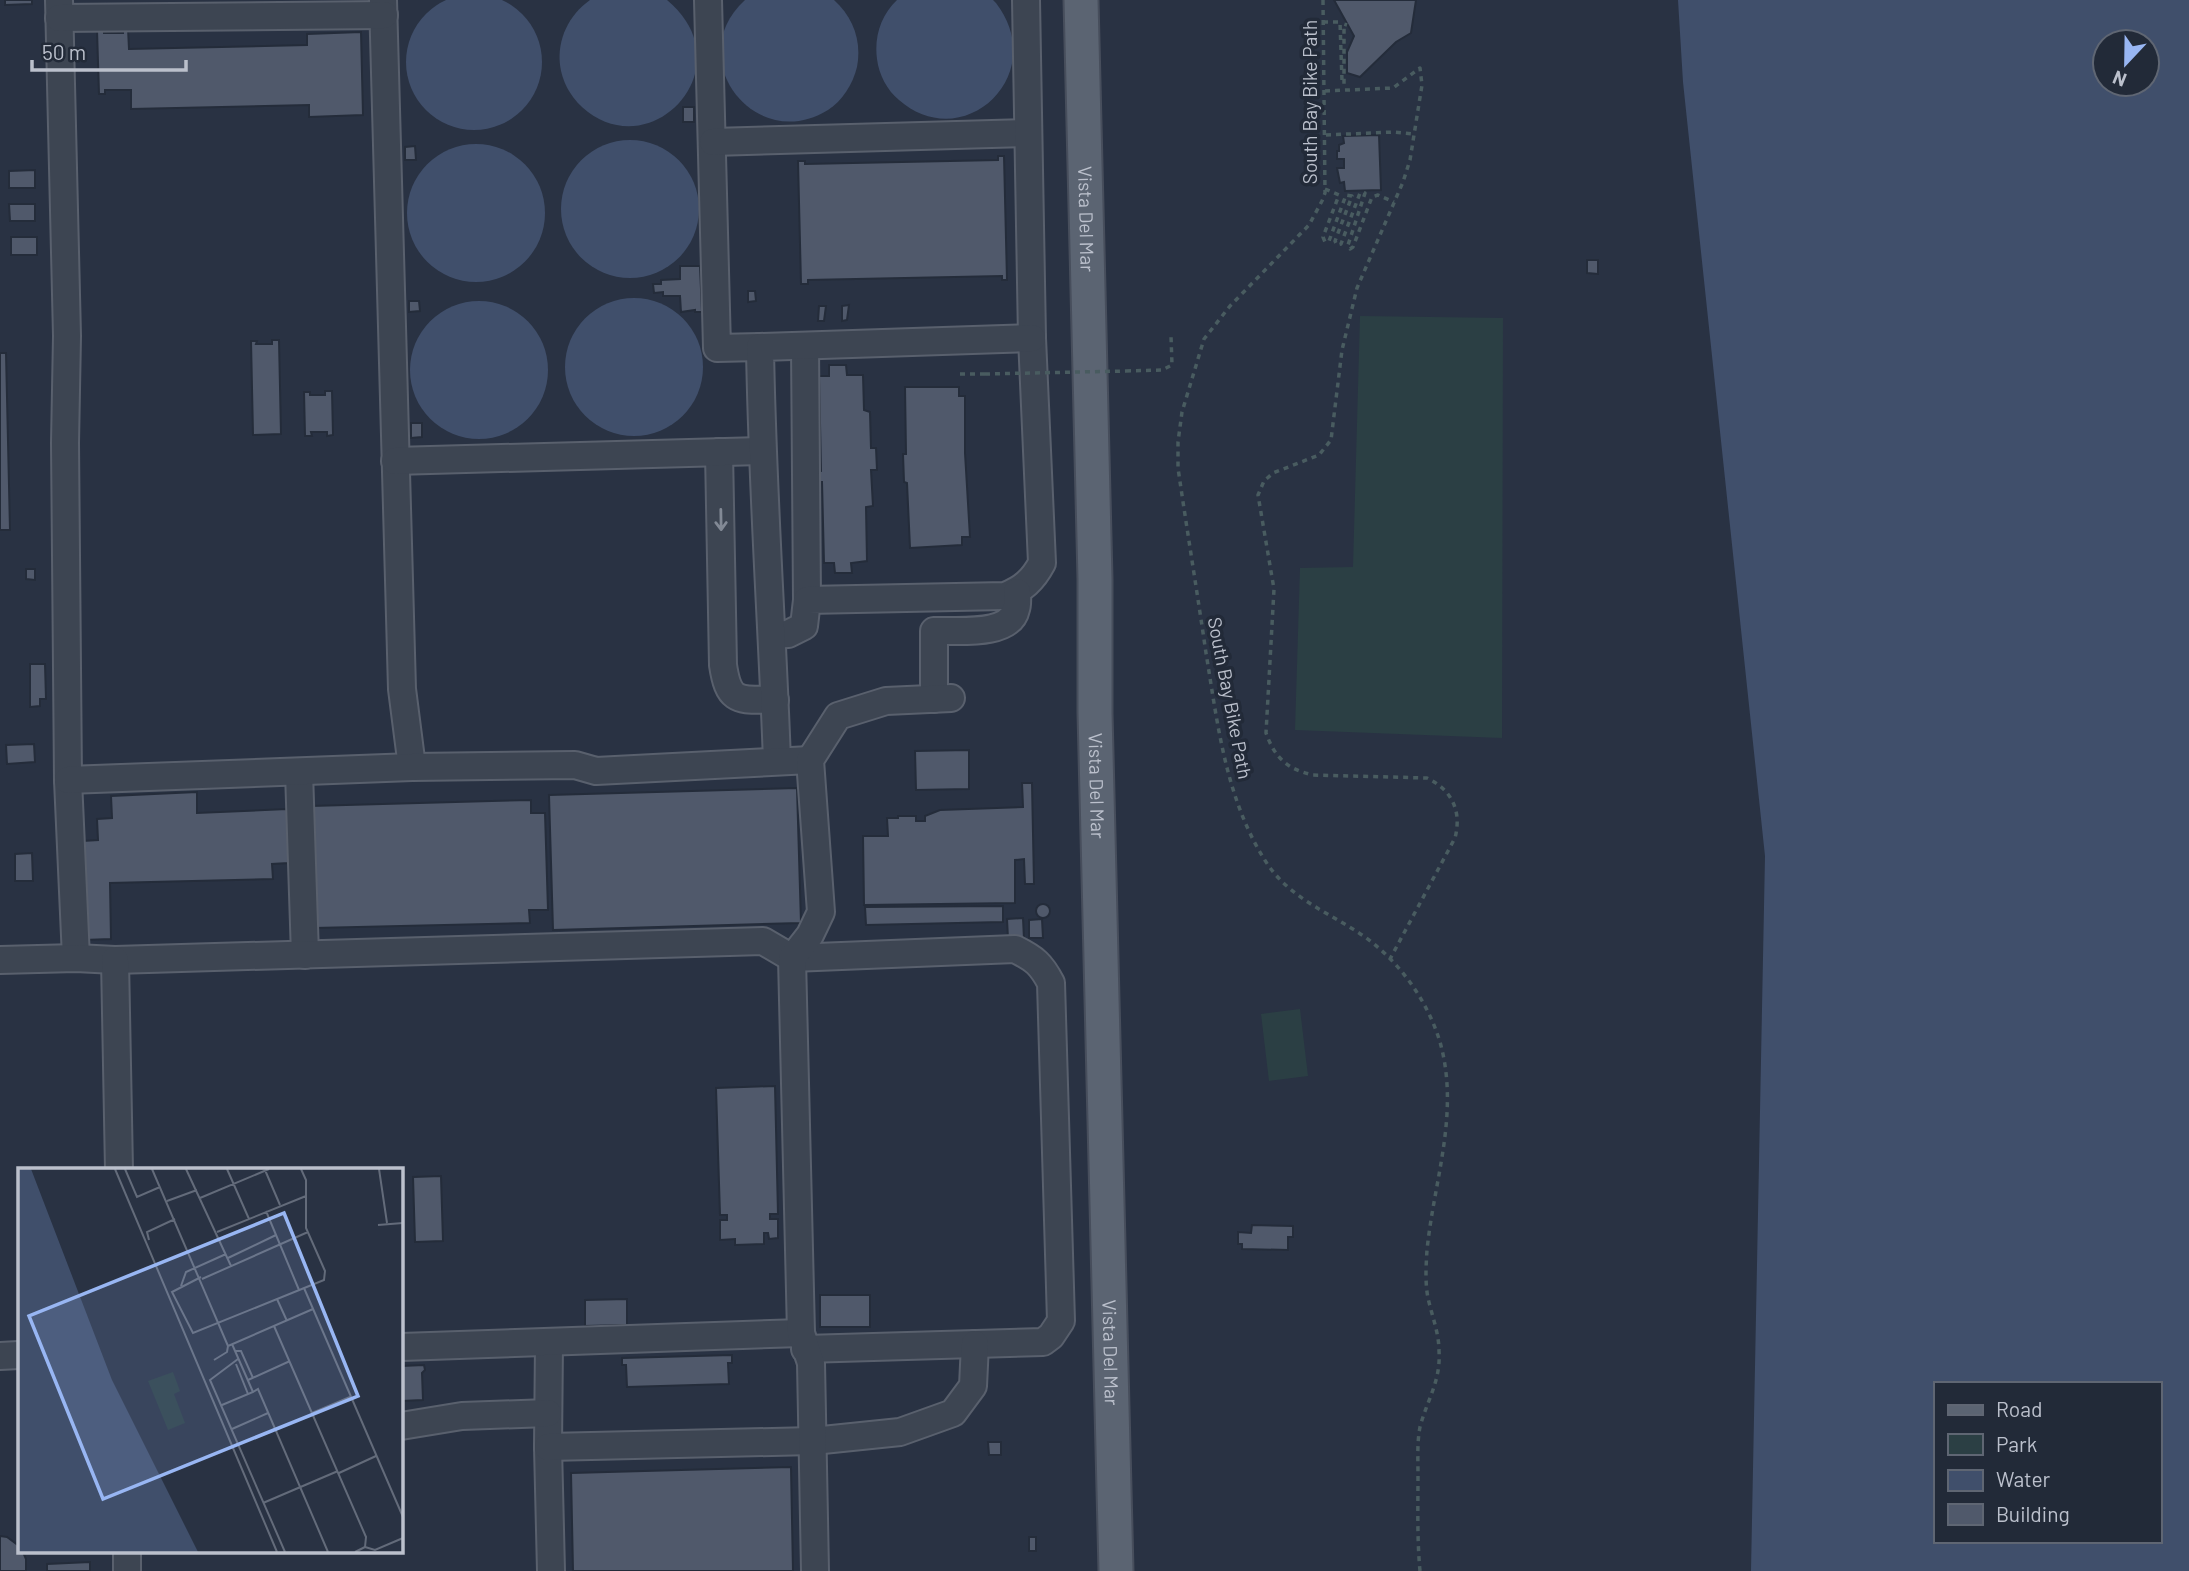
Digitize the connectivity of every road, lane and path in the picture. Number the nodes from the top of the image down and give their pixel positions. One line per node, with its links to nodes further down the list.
1 (708, 0): 13 (lane)
2 (1026, 0): 10 (lane)
3 (1081, 0): 52 (main road, Vista Del Mar)
4 (1323, 0): 7 (path, South Bay Bike Path)
5 (383, 8): 6 (lane); 23 (lane)
6 (59, 9): 32 (lane)
7 (1323, 22): 8 (path); 9 (path, South Bay Bike Path)
8 (1348, 25)
9 (1325, 91): 11 (path); 12 (path, South Bay Bike Path)
10 (1028, 132): 13 (lane); 17 (lane)
11 (1415, 134): 12 (path); 15 (path)
12 (1325, 135): 14 (path, South Bay Bike Path)
13 (713, 142): 19 (lane)
14 (1325, 189): 15 (path); 36 (path, South Bay Bike Path)
15 (1394, 202): 36 (path)
16 (1171, 336): 20 (path, bridge)
17 (1032, 338): 18 (lane); 24 (lane)
18 (805, 346): 19 (lane); 25 (lane)
19 (760, 347): 21 (lane)
20 (960, 374)
21 (761, 451): 22 (lane); 26 (lane)
22 (719, 452): 23 (lane); 27 (lane, one-way to 27)
23 (395, 461): 30 (lane)
24 (1017, 592): 25 (lane); 28 (lane)
25 (807, 600): 26 (lane)
26 (773, 635): 27 (lane)
27 (775, 700): 29 (lane)
28 (810, 760): 29 (lane); 35 (lane)
29 (777, 761): 30 (lane)
30 (412, 767): 31 (lane)
31 (299, 772): 32 (lane); 33 (lane)
32 (68, 780): 34 (lane)
33 (305, 955): 35 (lane); 38 (lane)
34 (76, 958): 37 (lane); 38 (lane)
35 (792, 958): 40 (lane); 42 (lane)
36 (1390, 959): 53 (path, South Bay Bike Path)
37 (0, 960)
38 (115, 960): 39 (lane)
39 (119, 1168)
40 (803, 1341): 41 (lane); 42 (lane); 48 (lane)
41 (549, 1343): 43 (lane); 46 (lane)
42 (975, 1344): 48 (lane)
43 (402, 1347)
44 (18, 1355): 45 (lane)
45 (0, 1356)
46 (548, 1413): 47 (lane); 49 (lane)
47 (402, 1426)
48 (813, 1441): 49 (lane); 51 (lane)
49 (548, 1447): 50 (lane)
50 (551, 1571)
51 (815, 1571)
52 (1116, 1571)
53 (1420, 1571)

